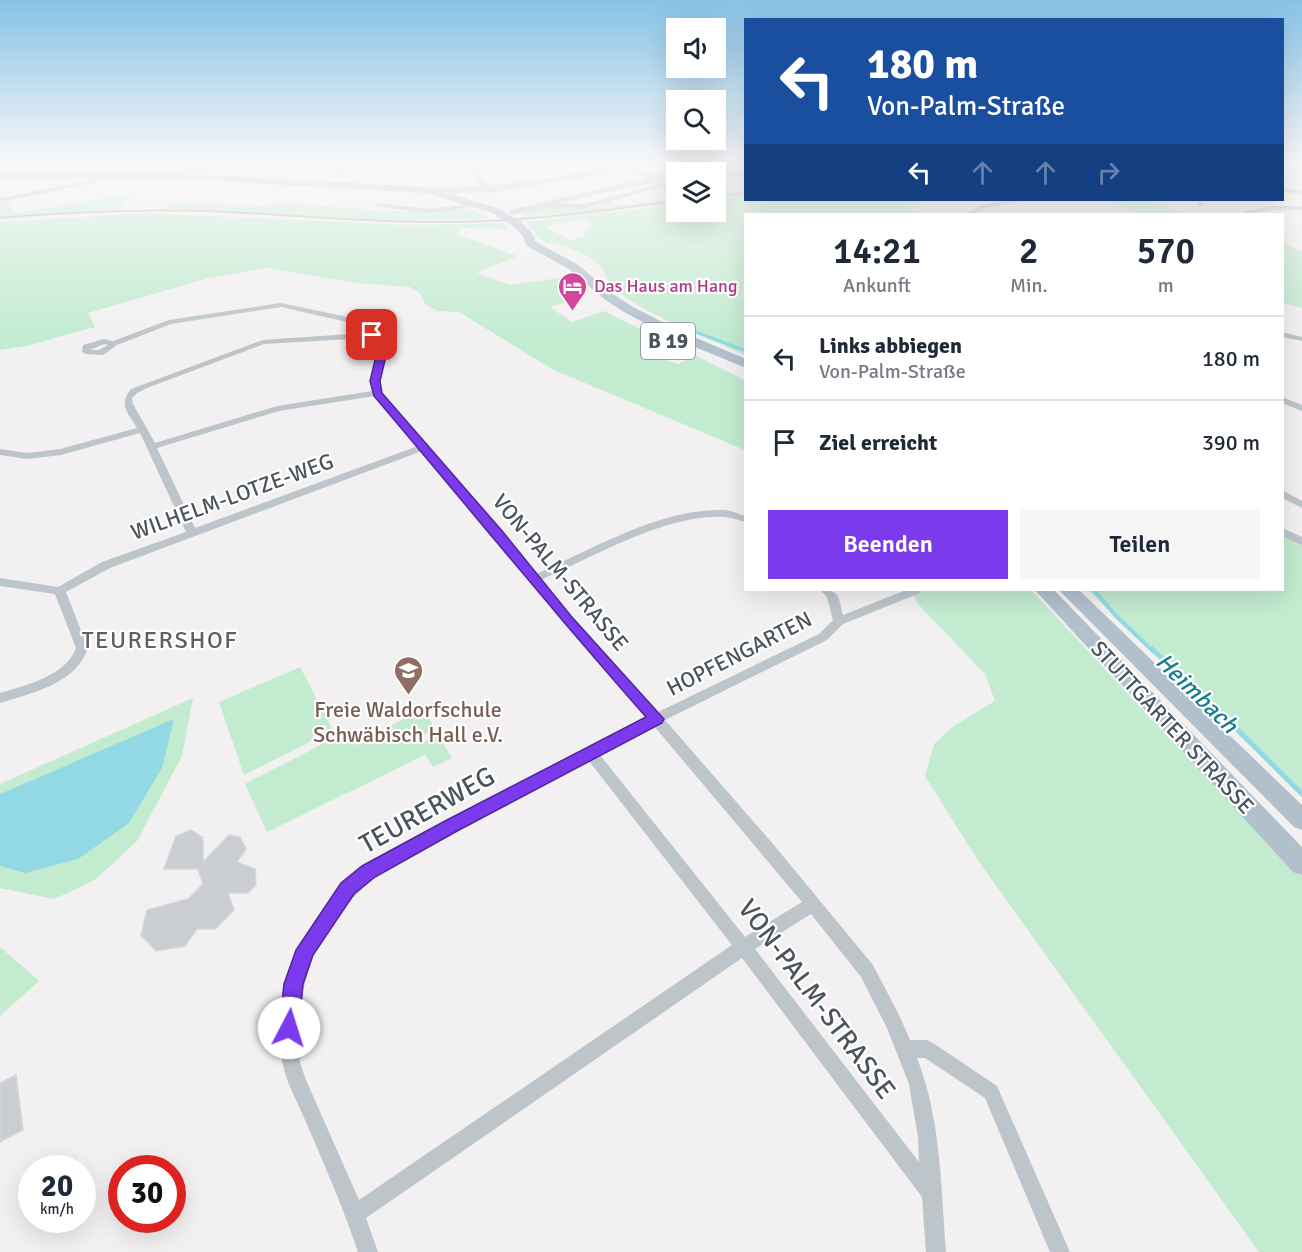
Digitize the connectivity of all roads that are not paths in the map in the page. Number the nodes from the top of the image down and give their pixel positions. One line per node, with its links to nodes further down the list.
1 (518, 221): 2 (main road, B 19)
2 (587, 277): 7 (main road, B 19); 8 (main road, B 19)
3 (1284, 334): 5 (street)
4 (372, 335): 6 (street); 9 (street); 12 (street)
5 (1302, 339)
6 (113, 344)
7 (744, 363)
8 (744, 376)
9 (377, 393): 13 (street); 14 (street, VON-PALM-STRASSE)
10 (1284, 401): 11 (street)
11 (1302, 408)
12 (141, 430): 13 (street); 15 (street)
13 (152, 447): 20 (street)
14 (422, 448): 20 (street, WILHELM-LOTZE-WEG); 22 (street, VON-PALM-STRASSE)
15 (0, 452)
16 (1284, 494): 17 (street)
17 (1302, 505)
18 (744, 519): 22 (street)
19 (1284, 532): 21 (street)
20 (192, 534): 24 (street, WILHELM-LOTZE-WEG)
21 (1302, 542)
22 (534, 579): 31 (street, VON-PALM-STRASSE)
23 (0, 582): 24 (street)
24 (60, 591): 30 (street)
25 (826, 591): 29 (street, HOPFENGARTEN)
26 (914, 591): 29 (street)
27 (1045, 591): 34 (main road, STUTTGARTER STRASSE)
28 (1069, 591): 33 (main road)
29 (839, 621): 31 (street, HOPFENGARTEN)
30 (0, 699)
31 (656, 719): 32 (street, TEURERWEG); 35 (street, VON-PALM-STRASSE)
32 (591, 753): 36 (street, VON-PALM-STRASSE); 39 (street, TEURERWEG)
33 (1302, 820)
34 (1302, 864)
35 (813, 904): 36 (street); 37 (street, VON-PALM-STRASSE)
36 (744, 947): 38 (street, VON-PALM-STRASSE); 39 (street)
37 (904, 1049): 38 (street, VON-PALM-STRASSE); 42 (street, VON-PALM-STRASSE)
38 (933, 1194): 41 (street, VON-PALM-STRASSE)
39 (355, 1214): 40 (street, TEURERWEG)
40 (368, 1252)
41 (936, 1252)
42 (1060, 1252)

